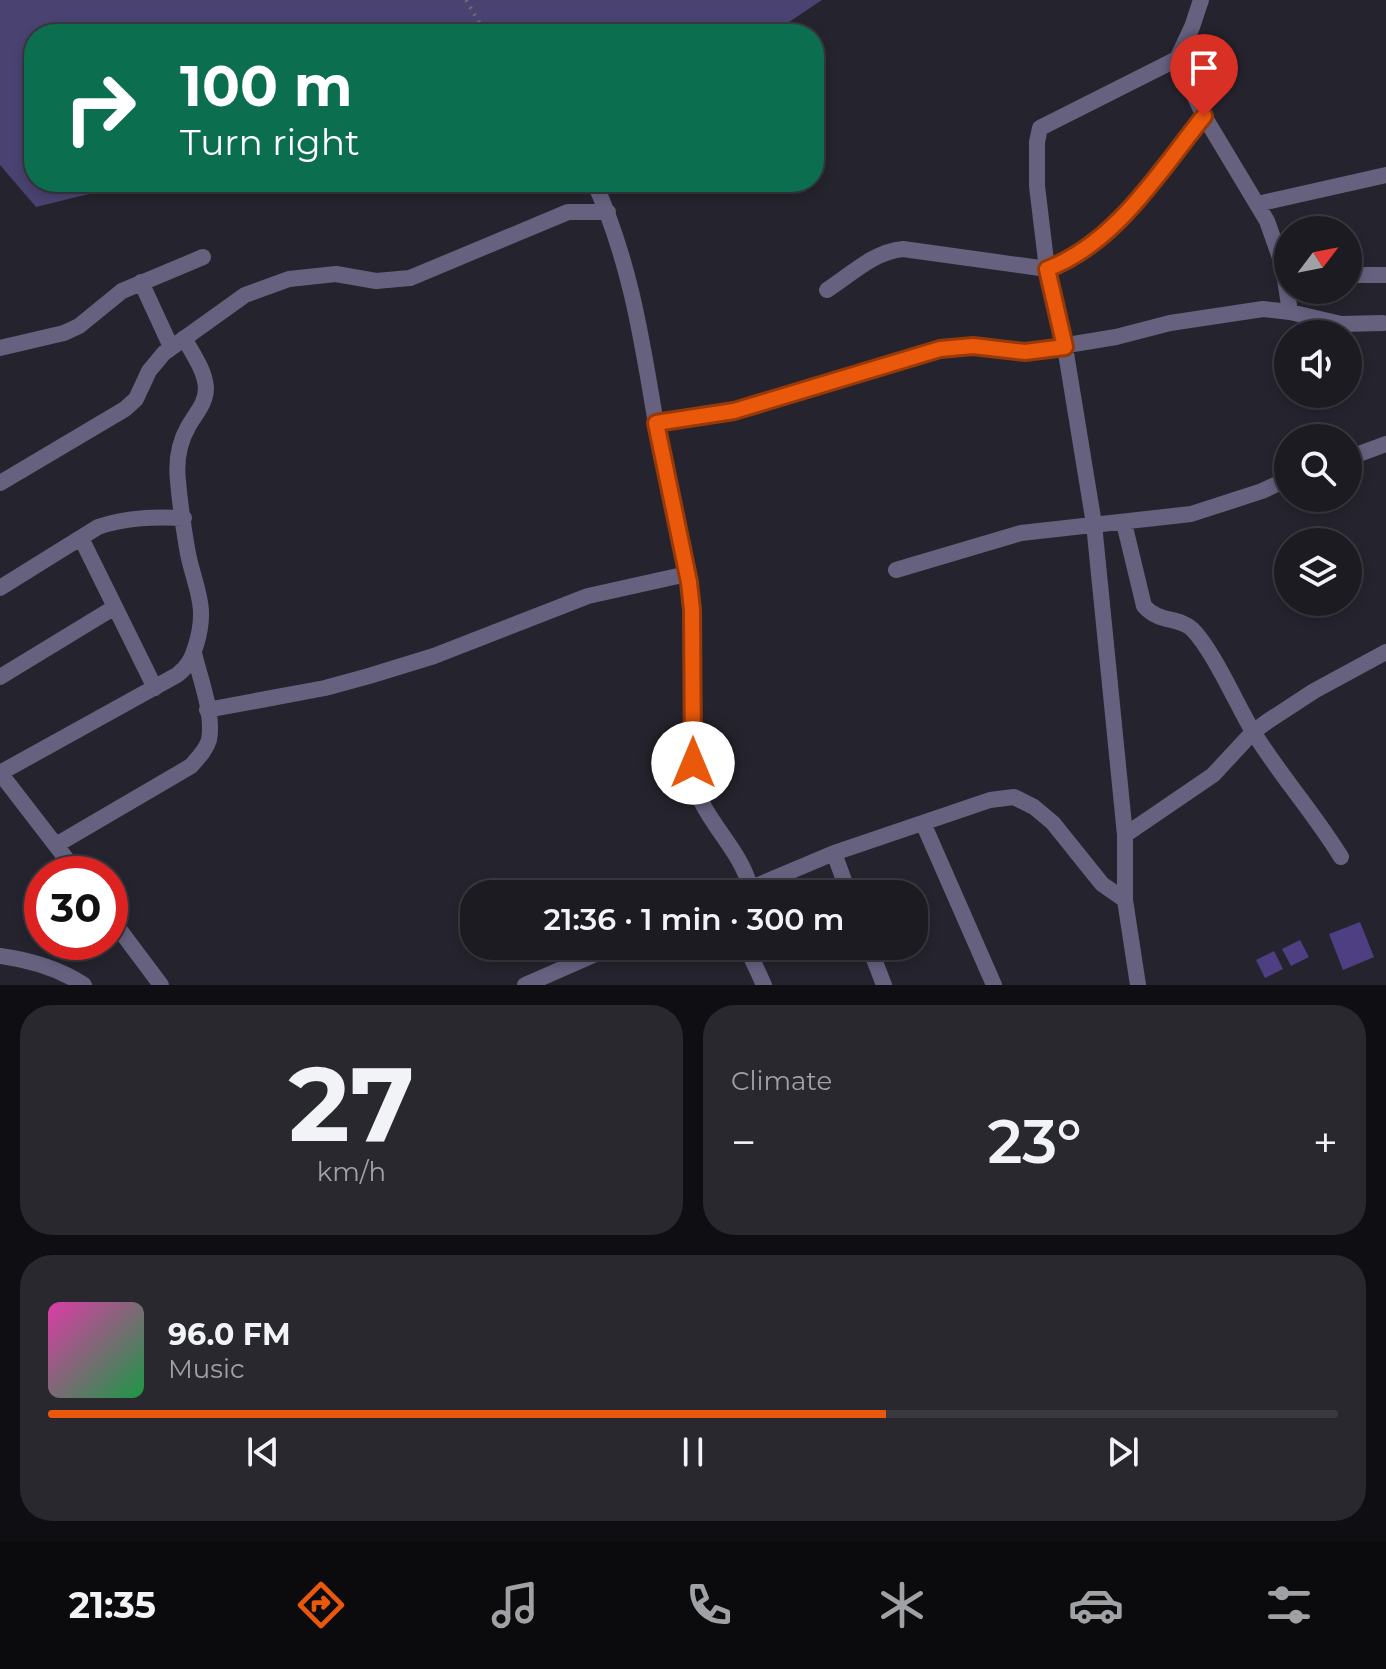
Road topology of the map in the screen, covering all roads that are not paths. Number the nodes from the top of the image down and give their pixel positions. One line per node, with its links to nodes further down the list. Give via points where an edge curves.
1 (1201, 0): 2 (street)
2 (1177, 59): 3 (street); 10 (street, via 1040,128 1037,186)
3 (1204, 116): 6 (street); 10 (street, via 1111,231 1079,255)
4 (1386, 175): 6 (street)
5 (599, 192): 7 (street)
6 (1257, 204): 8 (street)
7 (608, 212): 18 (street, via 568,212 410,278 376,281 336,274 289,279 245,295); 21 (street, via 626,267)
8 (1274, 241)
9 (203, 257): 13 (street)
10 (1047, 269): 14 (street, via 890,250); 19 (street)
11 (1362, 275): 12 (street)
12 (1386, 275)
13 (141, 282): 18 (street); 20 (street, via 79,326)
14 (827, 290)
15 (1289, 304): 16 (street)
16 (1290, 312): 17 (street, via 1341,324); 19 (street, via 1224,314)
17 (1383, 323)
18 (178, 342): 24 (street, via 156,360 125,409); 26 (street, via 201,370 206,386 205,400 179,448)
19 (1065, 347): 21 (street, via 1025,352 973,346 940,349 734,411); 28 (street)
20 (0, 348)
21 (656, 423): 31 (street)
22 (1386, 444): 23 (street)
23 (1362, 453)
24 (0, 483)
25 (1274, 485): 27 (street, via 1191,514)
26 (184, 518): 29 (street, via 116,520); 35 (street, via 203,620)
27 (1124, 523): 28 (street); 39 (street, via 1144,606 1152,615 1191,628)
28 (1094, 524): 30 (street, via 1002,537); 42 (street)
29 (81, 538): 32 (street); 33 (street)
30 (896, 570)
31 (687, 574): 38 (street, via 588,596 369,676); 47 (street, via 693,781 721,836 745,867)
32 (0, 588)
33 (115, 607): 36 (street); 37 (street)
34 (1386, 652): 39 (street)
35 (194, 653): 37 (street, via 186,668); 38 (street)
36 (0, 677)
37 (155, 688): 40 (street)
38 (207, 710): 43 (street, via 209,742 191,766)
39 (1253, 732): 42 (street, via 1213,775); 46 (street)
40 (0, 773): 43 (street)
41 (923, 823): 44 (street); 50 (street, via 1014,797 1053,823 1102,884); 61 (street)
42 (1125, 835): 50 (street)
43 (56, 845): 45 (street)
44 (834, 853): 48 (street); 49 (street)
45 (64, 856)
46 (1341, 857)
47 (744, 880)
48 (768, 880)
49 (844, 880)
50 (1125, 900): 62 (street)
51 (128, 941): 57 (street)
52 (0, 956): 56 (street, via 66,973)
53 (582, 960): 58 (street)
54 (752, 960): 59 (street)
55 (874, 960): 60 (street)
56 (84, 985)
57 (161, 985)
58 (525, 985)
59 (764, 985)
60 (884, 985)
61 (994, 985)
62 (1138, 985)

